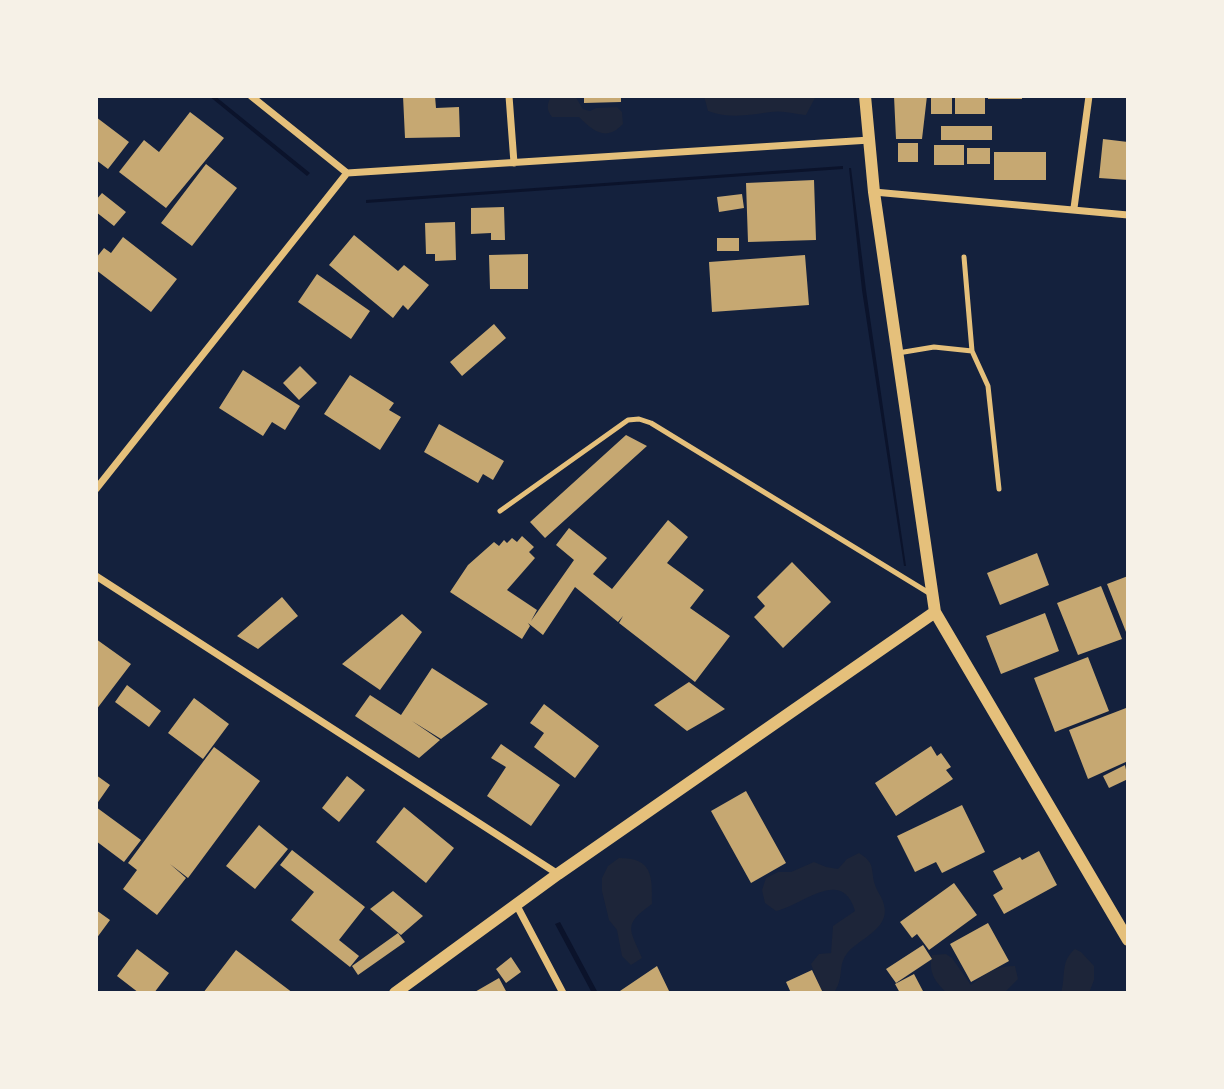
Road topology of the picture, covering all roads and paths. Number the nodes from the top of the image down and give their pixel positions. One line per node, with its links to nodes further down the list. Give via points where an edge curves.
1 (251, 96): 7 (street)
2 (509, 96): 6 (street)
3 (865, 96): 5 (street)
4 (1088, 96): 9 (street)
5 (870, 141): 6 (street); 8 (street)
6 (514, 163): 7 (street)
7 (347, 173): 14 (street)
8 (874, 192): 9 (street); 13 (street)
9 (1074, 208): 10 (street)
10 (1128, 215)
11 (964, 257): 12 (lane)
12 (972, 351): 13 (lane, via 934,347); 15 (lane, via 988,386)
13 (898, 354): 18 (street)
14 (96, 489)
15 (999, 489)
16 (500, 511): 18 (lane, via 628,420 639,419)
17 (96, 576): 20 (street)
18 (932, 595): 19 (street)
19 (935, 612): 20 (street); 22 (street)
20 (558, 874): 21 (street)
21 (516, 904): 23 (street); 24 (street)
22 (1128, 940)
23 (395, 993)
24 (563, 993)

